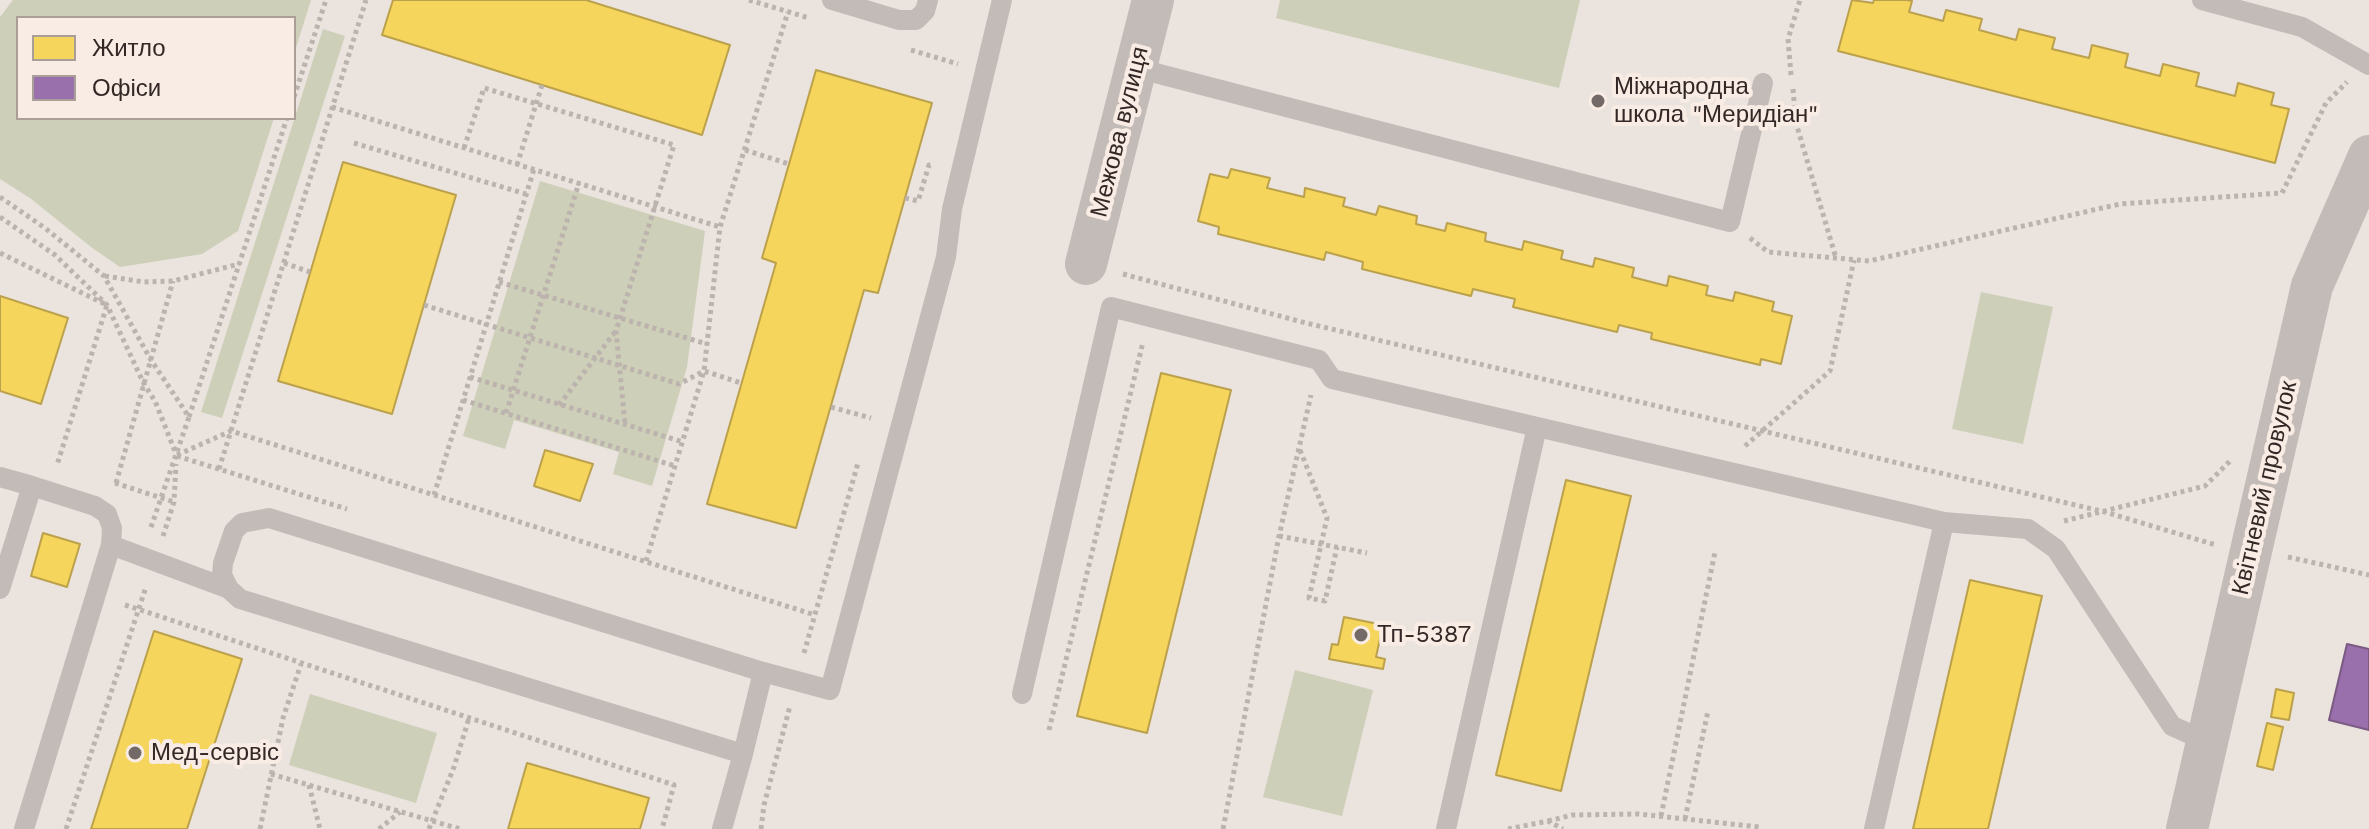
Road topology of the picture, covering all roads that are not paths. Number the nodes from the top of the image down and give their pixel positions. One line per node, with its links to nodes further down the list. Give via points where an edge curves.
1 (832, 0): 2 (lane, via 899,20 916,20)
2 (928, 0)
3 (1002, 0): 18 (lane, via 952,209 946,257 830,690)
4 (1153, 0): 7 (street, Межова вулиця)
5 (2202, 0): 6 (lane, via 2302,27)
6 (2367, 64)
7 (1136, 68): 8 (lane, via 1730,222); 10 (street, Межова вулиця)
8 (1763, 83)
9 (2369, 156): 20 (street, Квітневий провулок, via 2312,286)
10 (1086, 264)
11 (1537, 427): 14 (lane); 19 (lane, via 1332,379 1319,360 1111,307); 24 (lane)
12 (0, 477): 13 (lane)
13 (32, 486): 15 (lane, via 107,514); 16 (lane)
14 (1944, 522): 20 (lane, via 2028,529 2056,549 2172,726); 25 (lane)
15 (111, 545): 17 (lane); 22 (lane)
16 (0, 589)
17 (229, 589): 18 (lane, via 223,563 234,531 242,523 269,518); 21 (lane, via 240,599)
18 (763, 672): 21 (lane)
19 (1022, 694)
20 (2206, 741): 26 (street, Квітневий провулок)
21 (743, 754): 23 (lane)
22 (24, 829)
23 (722, 829)
24 (1446, 829)
25 (1874, 829)
26 (2187, 829)

